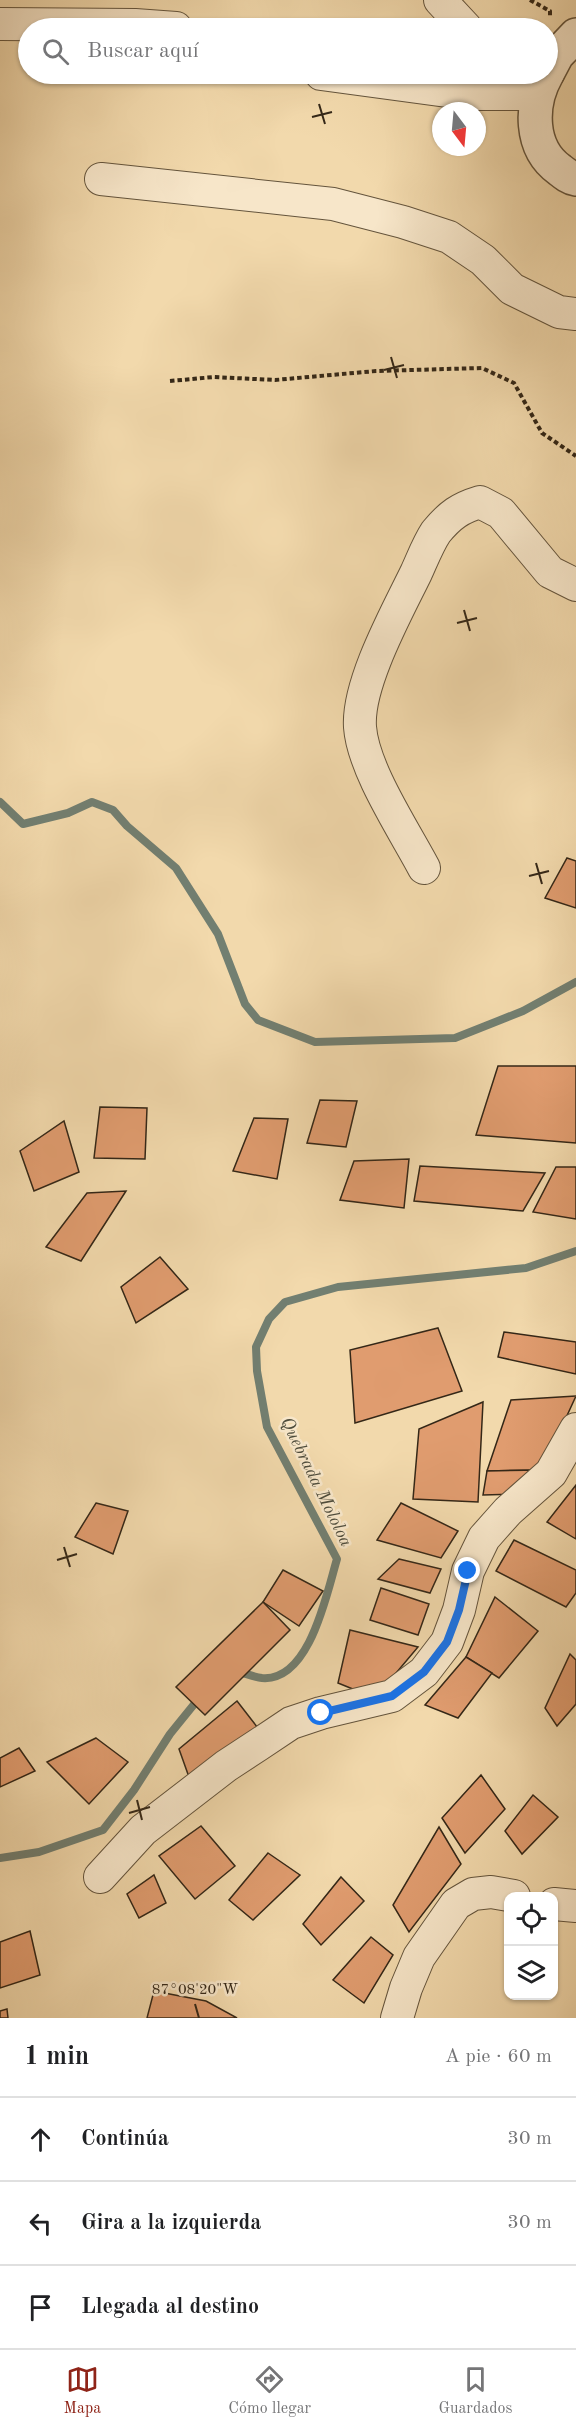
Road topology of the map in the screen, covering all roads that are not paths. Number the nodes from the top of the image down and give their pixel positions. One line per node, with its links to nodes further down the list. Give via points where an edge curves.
1 (440, 0): 2 (street)
2 (457, 18)
3 (0, 24): 4 (street)
4 (18, 24)
5 (576, 35): 6 (street)
6 (558, 54)
7 (395, 84): 8 (street, via 469,94)
8 (514, 84)
9 (532, 84): 11 (street, via 538,141 552,164)
10 (101, 179): 12 (street, via 333,204 403,222 449,237 483,260 512,289 559,312)
11 (576, 179)
12 (576, 314)
13 (576, 585): 14 (street, via 550,572 501,513 480,502 460,508 435,534 380,650 362,699 360,727 379,783)
14 (424, 868)
15 (576, 1429): 16 (street, via 551,1473 484,1538 468,1571 447,1642 424,1672 392,1696 321,1713 291,1724 258,1744 143,1830)
16 (100, 1877)
17 (504, 1894): 20 (street, via 473,1894 456,1904 419,1958)
18 (558, 1904): 19 (street)
19 (576, 1906)
20 (397, 2018)

